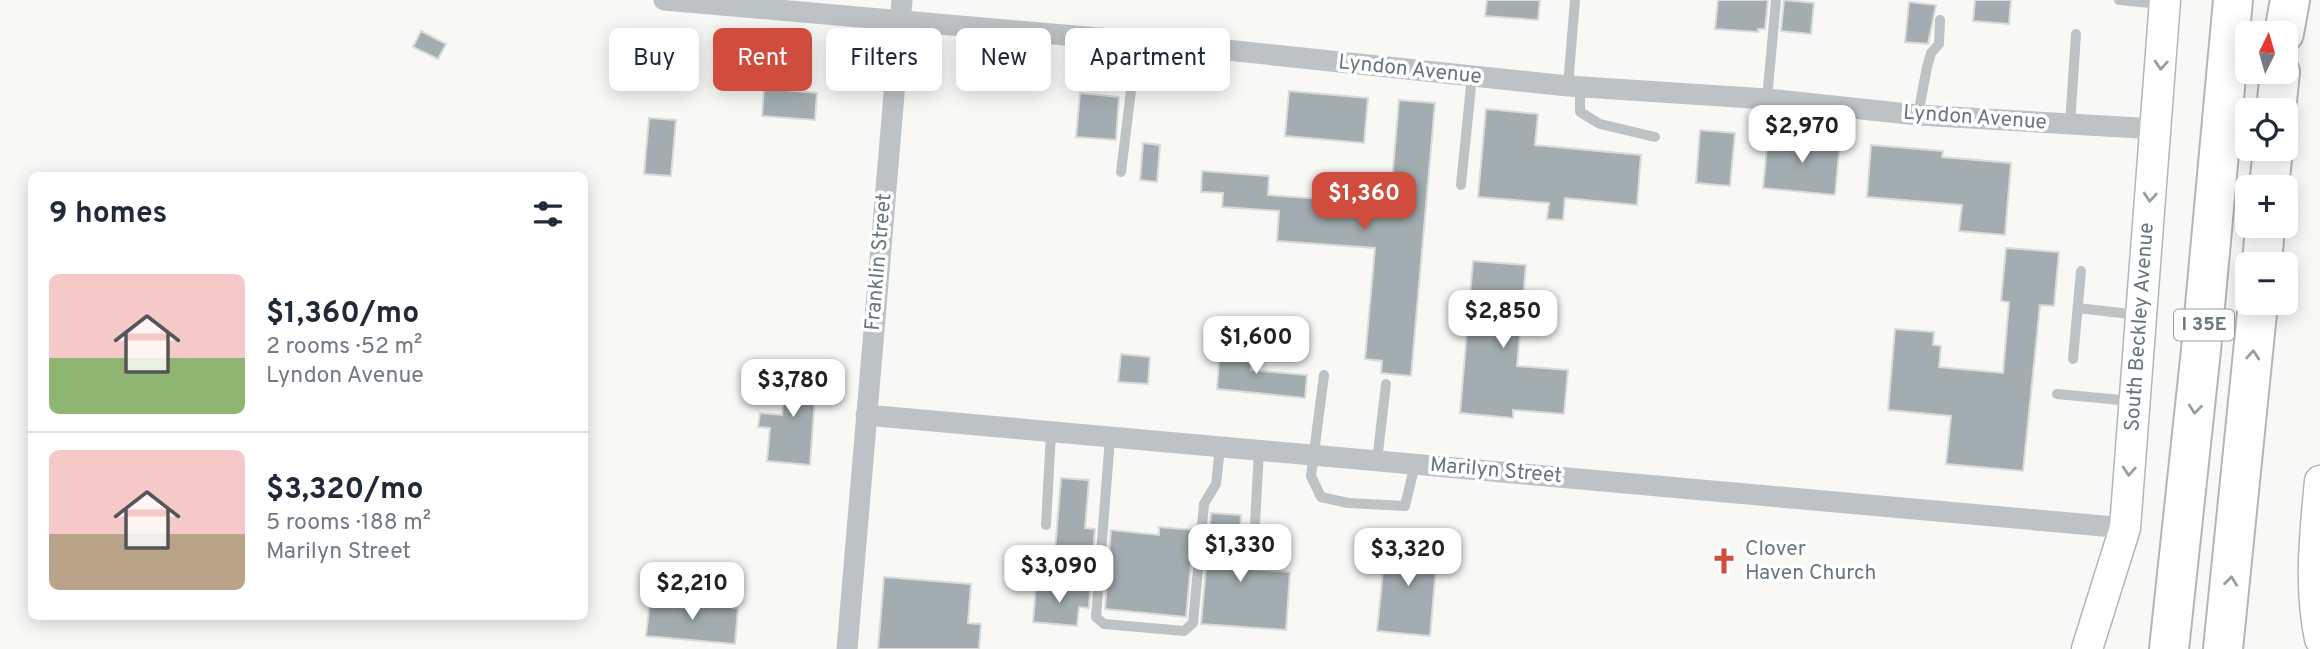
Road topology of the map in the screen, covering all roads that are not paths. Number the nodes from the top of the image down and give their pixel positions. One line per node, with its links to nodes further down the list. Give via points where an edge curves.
1 (664, 0): 12 (street, Lyndon Avenue)
2 (902, 0): 12 (street, Franklin Street)
3 (1575, 0): 17 (lane)
4 (1776, 0): 19 (lane)
5 (2119, 0): 9 (lane)
6 (2207, 0): 30 (highway, via 2195,183)
7 (2233, 0): 30 (highway, I 35E)
8 (2288, 0): 11 (highway)
9 (2165, 2): 22 (main road, South Beckley Avenue, one-way to 22)
10 (1940, 20): 20 (lane, via 1939,44 1927,67)
11 (2285, 21)
12 (900, 23): 14 (street, Lyndon Avenue); 36 (street, Franklin Street)
13 (2076, 34): 21 (lane)
14 (1065, 36)
15 (1230, 51): 16 (street, Lyndon Avenue)
16 (1472, 76): 17 (street, Lyndon Avenue); 25 (lane)
17 (1574, 87): 19 (street, Lyndon Avenue); 23 (lane, via 1580,113 1600,124)
18 (1131, 91): 24 (lane)
19 (1767, 99): 20 (street, Lyndon Avenue)
20 (1919, 115): 21 (street, Lyndon Avenue)
21 (2070, 124): 22 (street, Lyndon Avenue)
22 (2156, 129): 29 (main road, South Beckley Avenue, one-way to 29)
23 (1655, 137)
24 (1121, 172)
25 (1461, 185)
26 (2081, 271): 27 (lane)
27 (2078, 308): 29 (lane); 31 (lane)
28 (2257, 315): 52 (highway, I 35E, one-way to 28)
29 (2140, 316): 35 (main road, South Beckley Avenue)
30 (2201, 350): 51 (highway, I 35E, one-way to 51)
31 (2073, 359)
32 (1324, 375): 41 (lane)
33 (1386, 384): 42 (lane)
34 (2057, 394): 35 (lane)
35 (2134, 401): 46 (main road, South Beckley Avenue, one-way to 46)
36 (866, 415): 37 (street, Marilyn Street); 49 (street, Franklin Street)
37 (1051, 433): 38 (street, Marilyn Street); 45 (lane)
38 (1110, 439): 39 (street, Marilyn Street); 39 (lane, via 1095,610 1099,622 1184,631 1193,623 1204,504 1216,484)
39 (1220, 448): 40 (street, Marilyn Street)
40 (1259, 451): 41 (street, Marilyn Street); 47 (lane)
41 (1313, 456): 42 (street, Marilyn Street); 43 (lane, via 1311,476 1321,497 1348,503 1405,506)
42 (1377, 461): 43 (street, Marilyn Street)
43 (1415, 464): 46 (street, Marilyn Street)
44 (2320, 481): 48 (main road, via 2313,548 2314,608)
45 (1046, 525)
46 (2125, 528): 50 (main road, South Beckley Avenue)
47 (1254, 542)
48 (2320, 639)
49 (848, 649)
50 (2087, 649)
51 (2169, 649)
52 (2223, 649)

